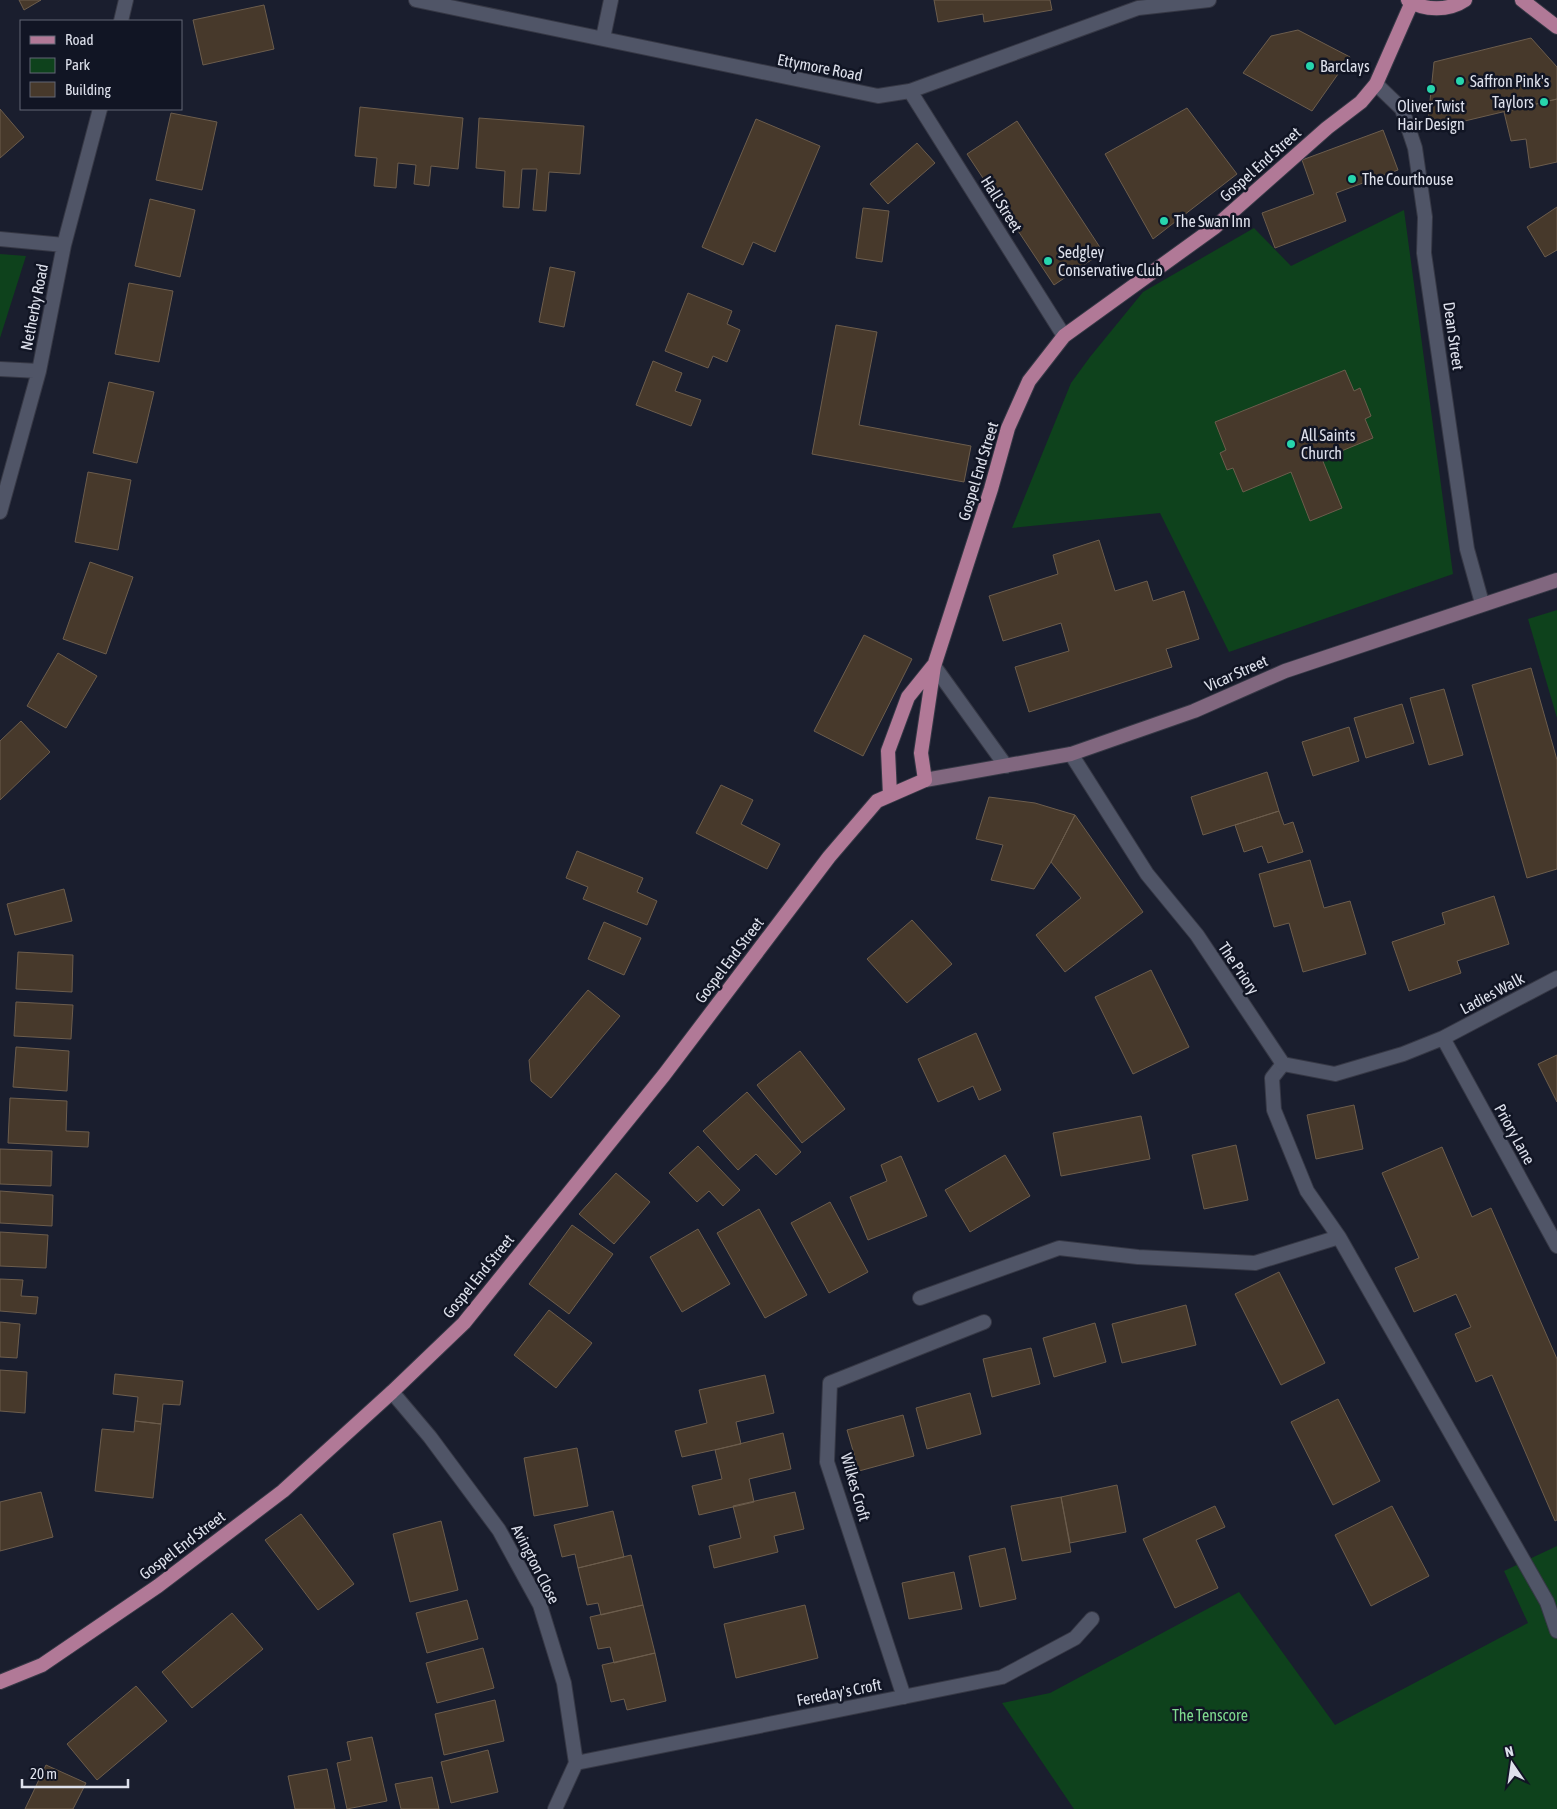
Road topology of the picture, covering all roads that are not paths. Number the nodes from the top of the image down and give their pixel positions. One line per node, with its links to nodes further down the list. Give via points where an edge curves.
1 (126, 0): 9 (street)
2 (416, 0): 11 (street, Ettymore Road)
3 (611, 0): 11 (street)
4 (1208, 0): 8 (street, Ettymore Road)
5 (1465, 0): 7 (main road, via 1440,8 1425,8)
6 (1522, 0): 10 (main road)
7 (1410, 1): 12 (main road, Gospel End Street)
8 (1137, 4): 13 (street, Ettymore Road)
9 (121, 20)
10 (1557, 27)
11 (603, 38): 13 (street, Ettymore Road, via 878,96)
12 (1376, 84): 17 (main road, Gospel End Street, via 1361,102 1215,227); 22 (street, Dean Street, via 1402,109 1415,148 1425,217 1424,253 1467,549)
13 (910, 91): 17 (street, Hall Street)
14 (100, 110): 16 (street, Netherby Road)
15 (0, 239): 16 (street)
16 (64, 245): 19 (street, Netherby Road)
17 (1064, 336): 23 (main road, Gospel End Street, via 1029,381 1008,428)
18 (0, 369): 19 (street)
19 (39, 371): 20 (street, Netherby Road)
20 (0, 512)
21 (1557, 580): 22 (main road, Vicar Street)
22 (1482, 603): 24 (main road, Vicar Street, via 1285,671 1194,711)
23 (934, 666): 25 (street); 26 (main road, Gospel End Street, via 921,753); 27 (main road, Gospel End Street, via 908,698 888,751)
24 (1070, 754): 25 (main road, Vicar Street); 30 (street, The Priory, via 1147,874 1196,935)
25 (1006, 766): 26 (main road, Vicar Street)
26 (925, 780): 27 (main road, Gospel End Street)
27 (890, 796): 35 (main road, Gospel End Street, via 877,801 829,857 664,1075 464,1323)
28 (1557, 978): 29 (street, Ladies Walk)
29 (1443, 1038): 30 (street, via 1403,1054 1335,1074); 32 (street, Priory Lane)
30 (1283, 1064): 31 (street, via 1272,1078 1274,1110 1307,1191)
31 (1339, 1237): 33 (street, via 1255,1263 1138,1257 1058,1248); 36 (street)
32 (1557, 1246)
33 (920, 1298)
34 (984, 1322): 40 (street, Wilkes Croft, via 830,1383 827,1462)
35 (392, 1392): 39 (main road, Gospel End Street, via 283,1491 158,1586 42,1665); 41 (street, Avington Close, via 500,1530 540,1605 564,1683)
36 (1552, 1601): 38 (street)
37 (1092, 1619): 40 (street, Fereday's Croft, via 1075,1638 1002,1677)
38 (1557, 1631)
39 (0, 1682)
40 (904, 1697): 41 (street, Fereday's Croft)
41 (576, 1763): 42 (street)
42 (555, 1809)

